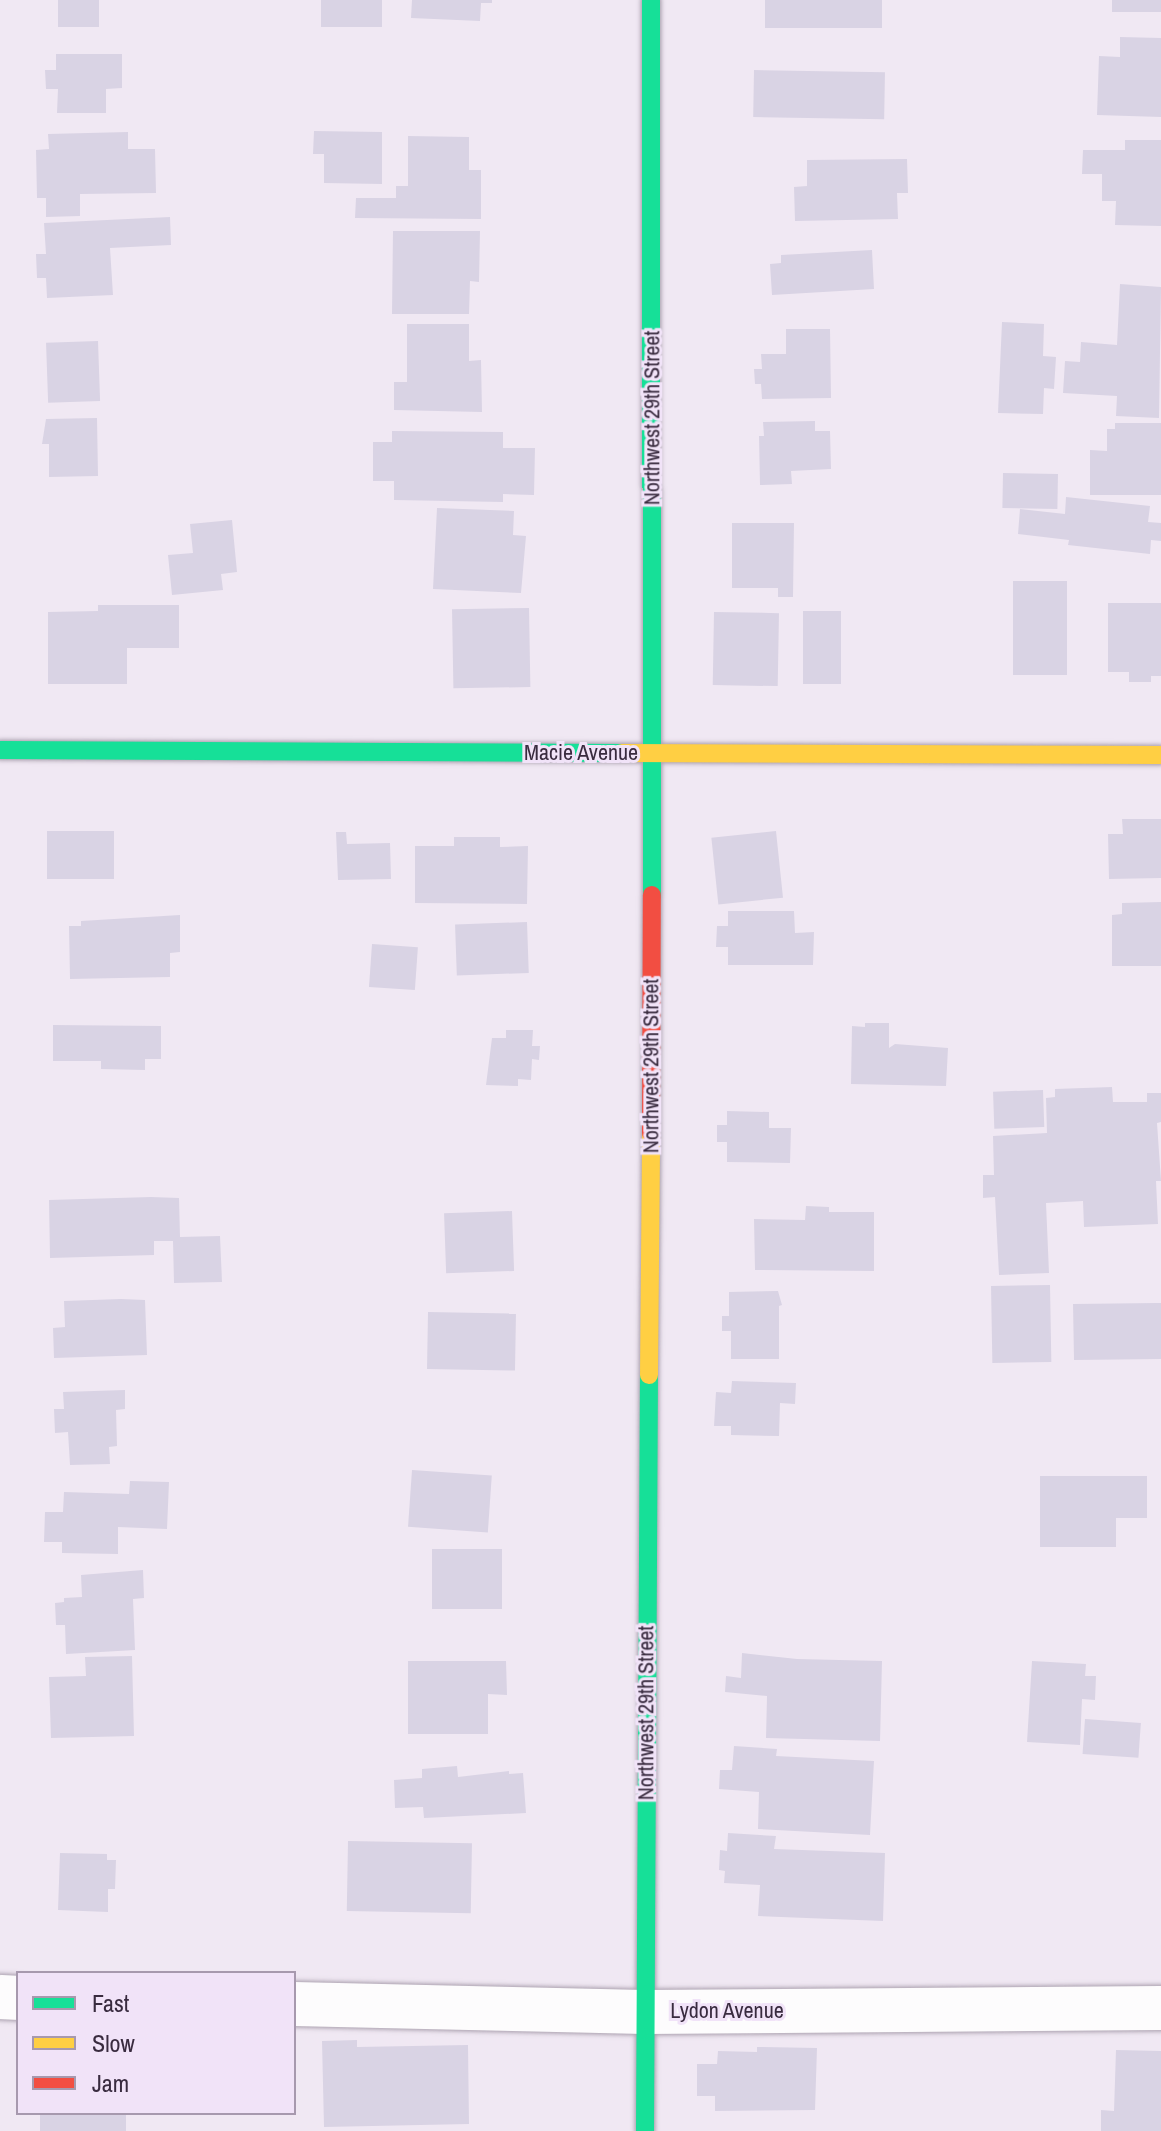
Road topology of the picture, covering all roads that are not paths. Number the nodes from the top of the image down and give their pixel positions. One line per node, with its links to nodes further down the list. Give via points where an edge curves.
1 (651, 0): 3 (street, Northwest 29th Street)
2 (0, 750): 3 (street, Macie Avenue)
3 (653, 753): 4 (street, Macie Avenue); 7 (street, Northwest 29th Street)
4 (1161, 755)
5 (296, 2004): 7 (street, Lydon Avenue)
6 (1161, 2008): 7 (street, Lydon Avenue)
7 (644, 2012): 8 (street, Northwest 29th Street)
8 (645, 2131)

